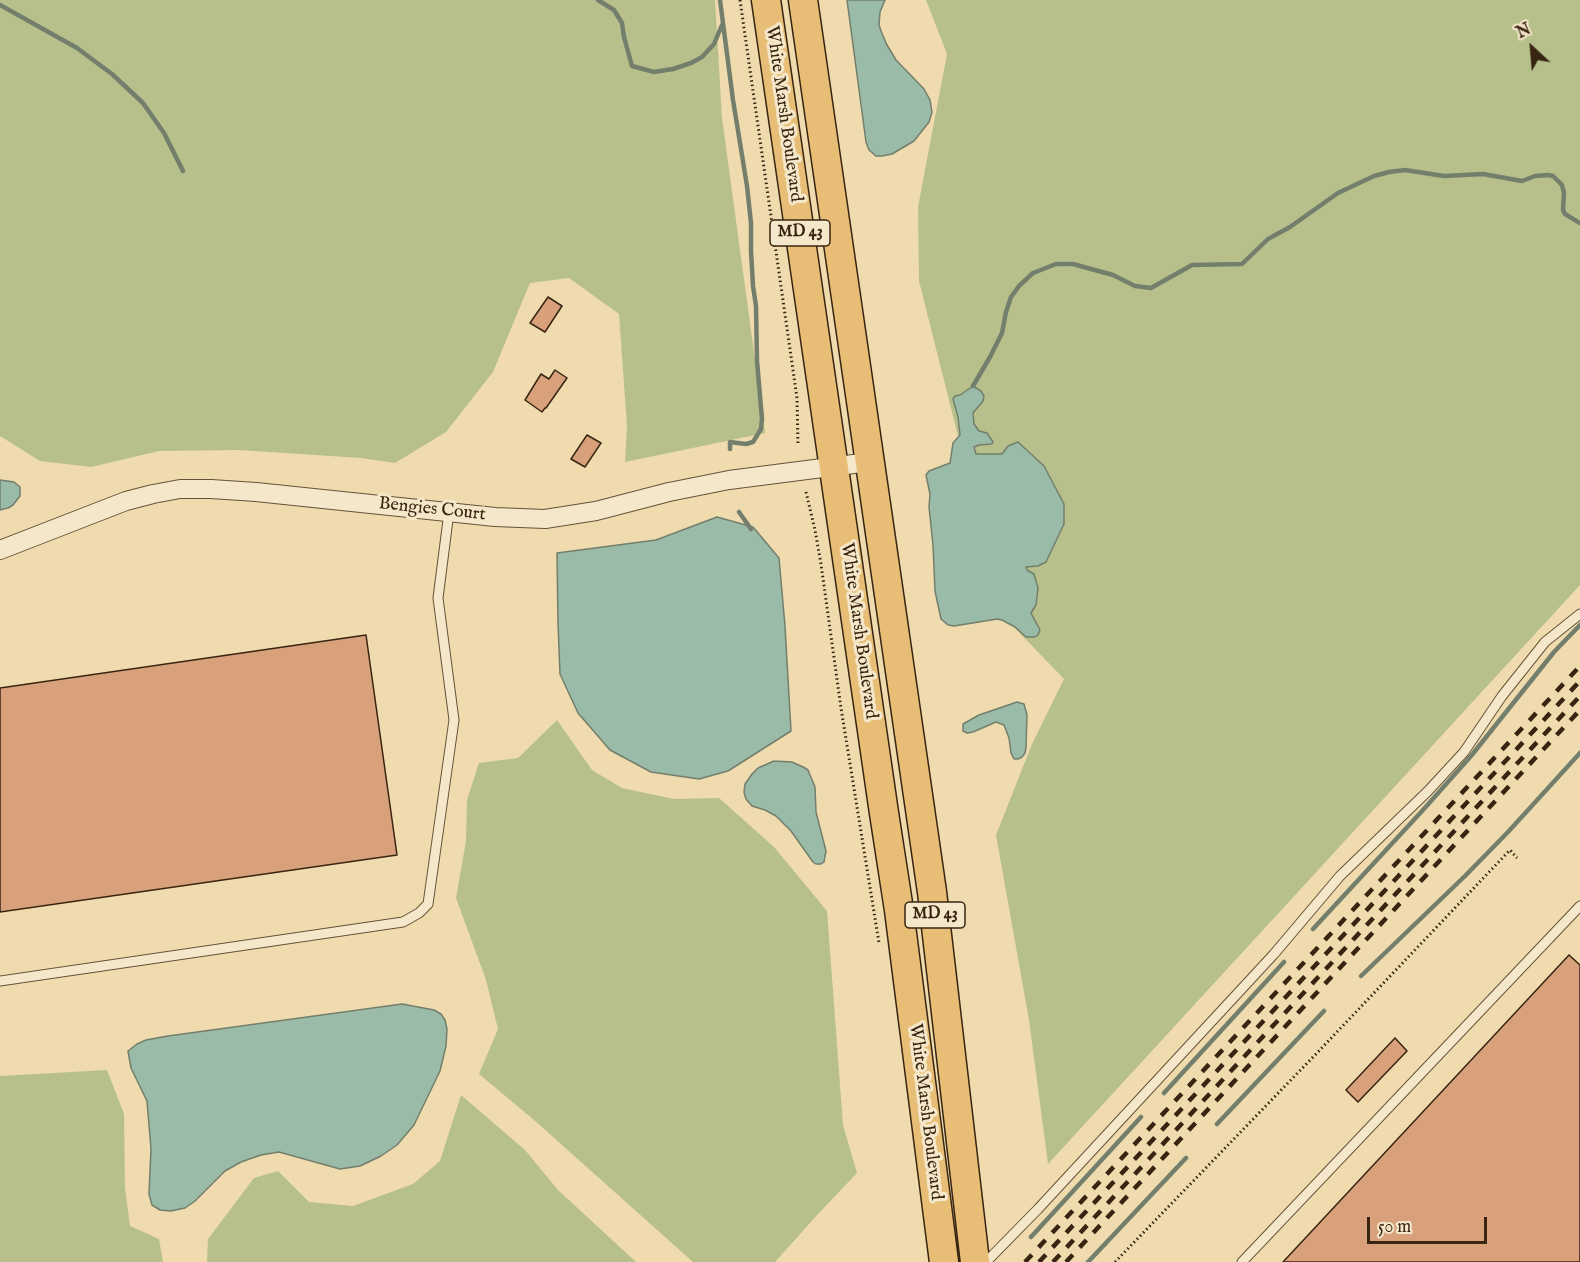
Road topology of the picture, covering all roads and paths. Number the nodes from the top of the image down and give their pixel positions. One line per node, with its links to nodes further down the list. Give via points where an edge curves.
1 (740, 0): 4 (path, via 797,398)
2 (766, 0): 6 (main road, White Marsh Boulevard / MD 43)
3 (803, 0): 5 (main road, White Marsh Boulevard / MD 43)
4 (798, 445)
5 (869, 462): 6 (street, Bengies Court); 16 (main road, White Marsh Boulevard / MD 43, via 932,892)
6 (834, 466): 8 (street, Bengies Court, via 729,480 545,519); 15 (main road, White Marsh Boulevard / MD 43, via 899,910)
7 (806, 492): 13 (path, via 821,564)
8 (449, 512): 9 (street, Bengies Court, via 256,492 180,489 126,501); 14 (lane, via 438,598 454,720 428,904 419,914 403,922)
9 (0, 550)
10 (1580, 614): 17 (lane, via 1545,642 1464,752 1340,876 1274,954)
11 (1517, 858): 18 (path, via 1510,850)
12 (1580, 906): 19 (lane)
13 (881, 952)
14 (0, 981)
15 (943, 1254)
16 (975, 1262)
17 (986, 1262)
18 (1115, 1262)
19 (1242, 1262)

